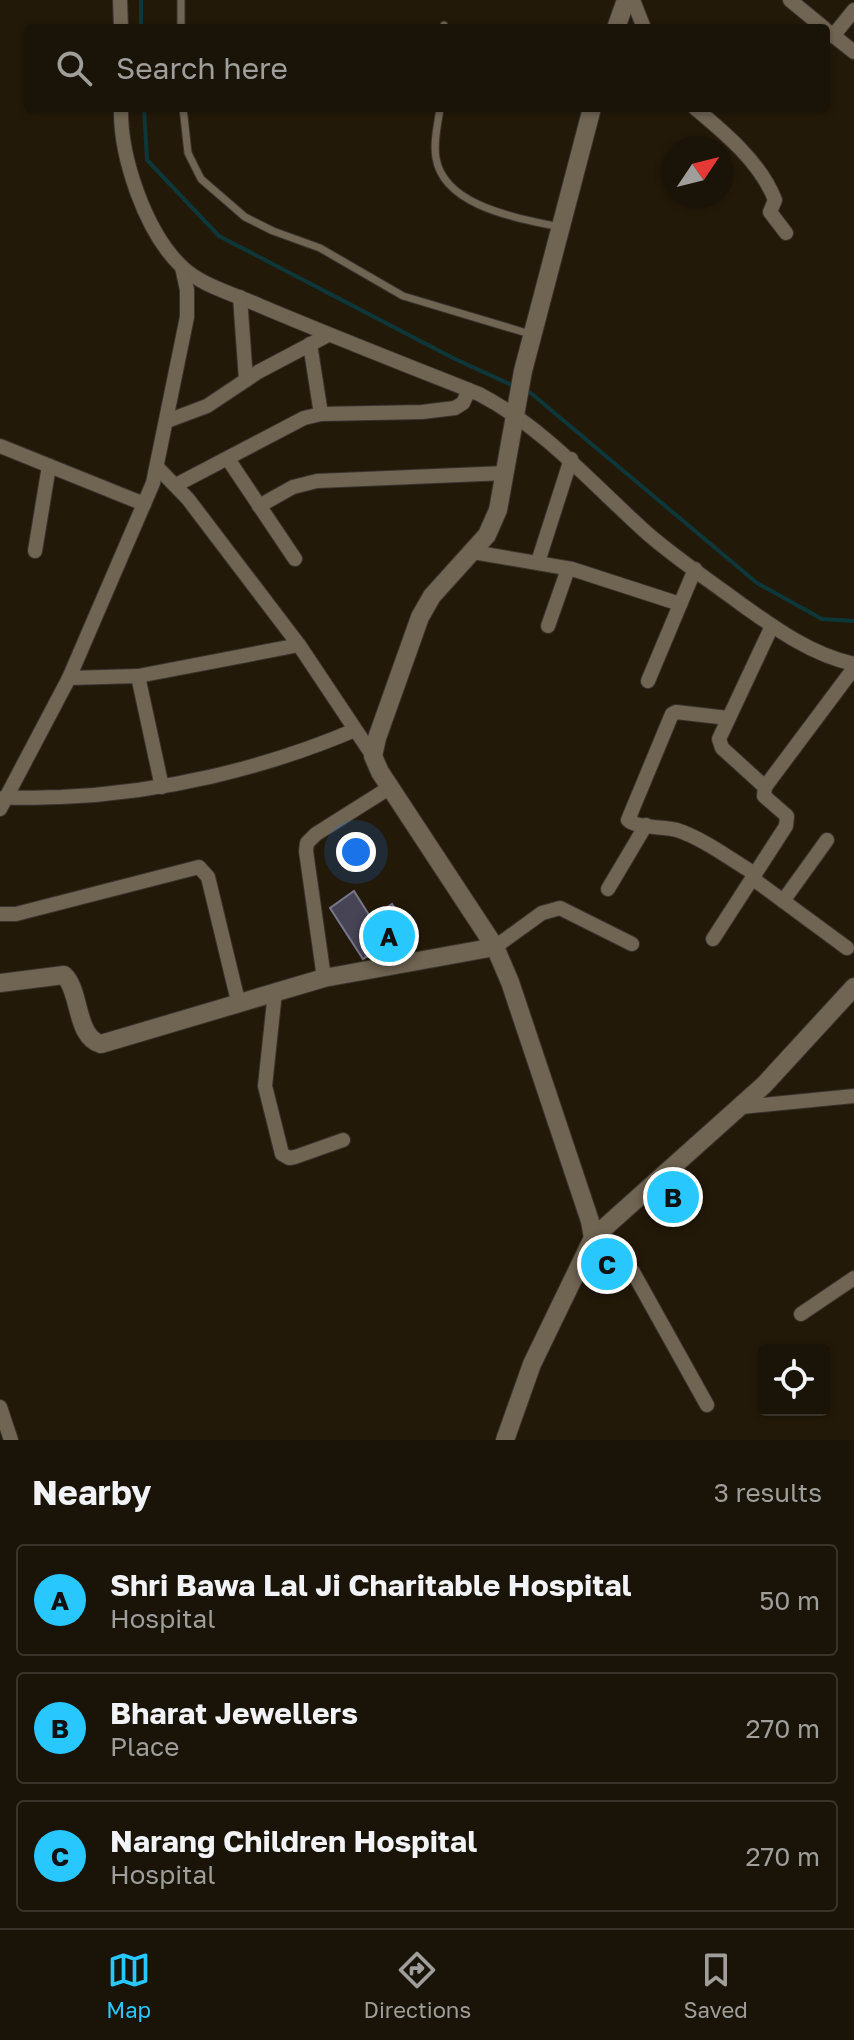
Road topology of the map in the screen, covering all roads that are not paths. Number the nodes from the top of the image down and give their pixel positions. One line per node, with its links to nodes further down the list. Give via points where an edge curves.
1 (120, 0): 7 (street)
2 (181, 0): 8 (lane)
3 (626, 0): 9 (street)
4 (633, 0): 10 (street)
5 (790, 0): 11 (street)
6 (854, 10): 12 (street)
7 (121, 24)
8 (181, 24)
9 (617, 24)
10 (642, 24)
11 (819, 24)
12 (830, 29)
13 (830, 33): 14 (street)
14 (854, 52)
15 (121, 112): 22 (street, via 134,182 157,233)
16 (183, 112): 25 (lane, via 188,153 201,179 245,217 320,248 403,296)
17 (440, 112): 20 (lane, via 436,159 453,189 500,213)
18 (591, 112): 20 (street)
19 (700, 112): 21 (street, via 727,135 768,186 775,200 770,212)
20 (561, 227): 25 (street)
21 (786, 233)
22 (182, 267): 23 (street); 31 (street, via 187,317)
23 (240, 297): 24 (street); 27 (street)
24 (328, 335): 26 (street); 28 (street)
25 (532, 335): 29 (street)
26 (310, 344): 27 (street); 30 (street)
27 (246, 380): 31 (street, via 207,406)
28 (469, 390): 29 (street); 30 (street, via 455,408)
29 (516, 410): 34 (street); 37 (street)
30 (321, 414): 33 (street, via 290,424)
31 (167, 421): 36 (street)
32 (0, 446): 35 (street)
33 (228, 459): 38 (street); 40 (street)
34 (571, 459): 44 (street); 46 (street, via 650,535)
35 (49, 466): 39 (street); 41 (street)
36 (157, 467): 38 (street); 39 (street)
37 (506, 473): 40 (street, via 317,481); 42 (street, via 498,510)
38 (176, 485): 50 (street)
39 (144, 504): 53 (street)
40 (259, 506): 43 (street)
41 (35, 551)
42 (473, 552): 44 (street); 57 (street, via 420,617)
43 (295, 559)
44 (538, 562): 45 (street)
45 (568, 569): 47 (street); 48 (street)
46 (695, 569): 47 (street); 49 (street)
47 (680, 604): 54 (street)
48 (548, 626)
49 (772, 626): 51 (street, via 810,649); 55 (street)
50 (299, 645): 52 (street); 56 (street)
51 (854, 666): 59 (street)
52 (138, 676): 53 (street); 58 (street)
53 (69, 678): 61 (street)
54 (648, 681)
55 (728, 718): 59 (street, via 720,744); 62 (street, via 672,714 629,815 631,823)
56 (355, 730): 57 (street); 58 (street, via 302,751)
57 (373, 756): 60 (street)
58 (162, 787): 61 (street)
59 (765, 787): 64 (street, via 764,796 788,820)
60 (389, 788): 70 (street); 72 (street, via 307,843)
61 (3, 803)
62 (646, 825): 64 (street, via 683,832); 65 (street)
63 (827, 840): 66 (street)
64 (754, 876): 66 (street); 68 (street)
65 (608, 889)
66 (783, 901): 71 (street)
67 (0, 914): 76 (street, via 199,867 208,877)
68 (713, 939)
69 (632, 944): 70 (street, via 560,908 542,913)
70 (495, 947): 72 (street); 80 (street)
71 (847, 948)
72 (324, 978): 75 (street)
73 (0, 983): 76 (street, via 64,975 88,1034 101,1044)
74 (854, 987): 78 (street)
75 (275, 992): 76 (street); 79 (street, via 265,1086 282,1154 295,1157)
76 (238, 1001)
77 (854, 1096): 78 (street)
78 (741, 1107): 80 (street)
79 (343, 1140)
80 (593, 1238): 83 (street, via 633,1272); 86 (street, via 532,1364)
81 (854, 1278): 82 (street)
82 (801, 1314)
83 (707, 1405)
84 (0, 1407): 85 (street)
85 (11, 1440)
86 (505, 1440)

